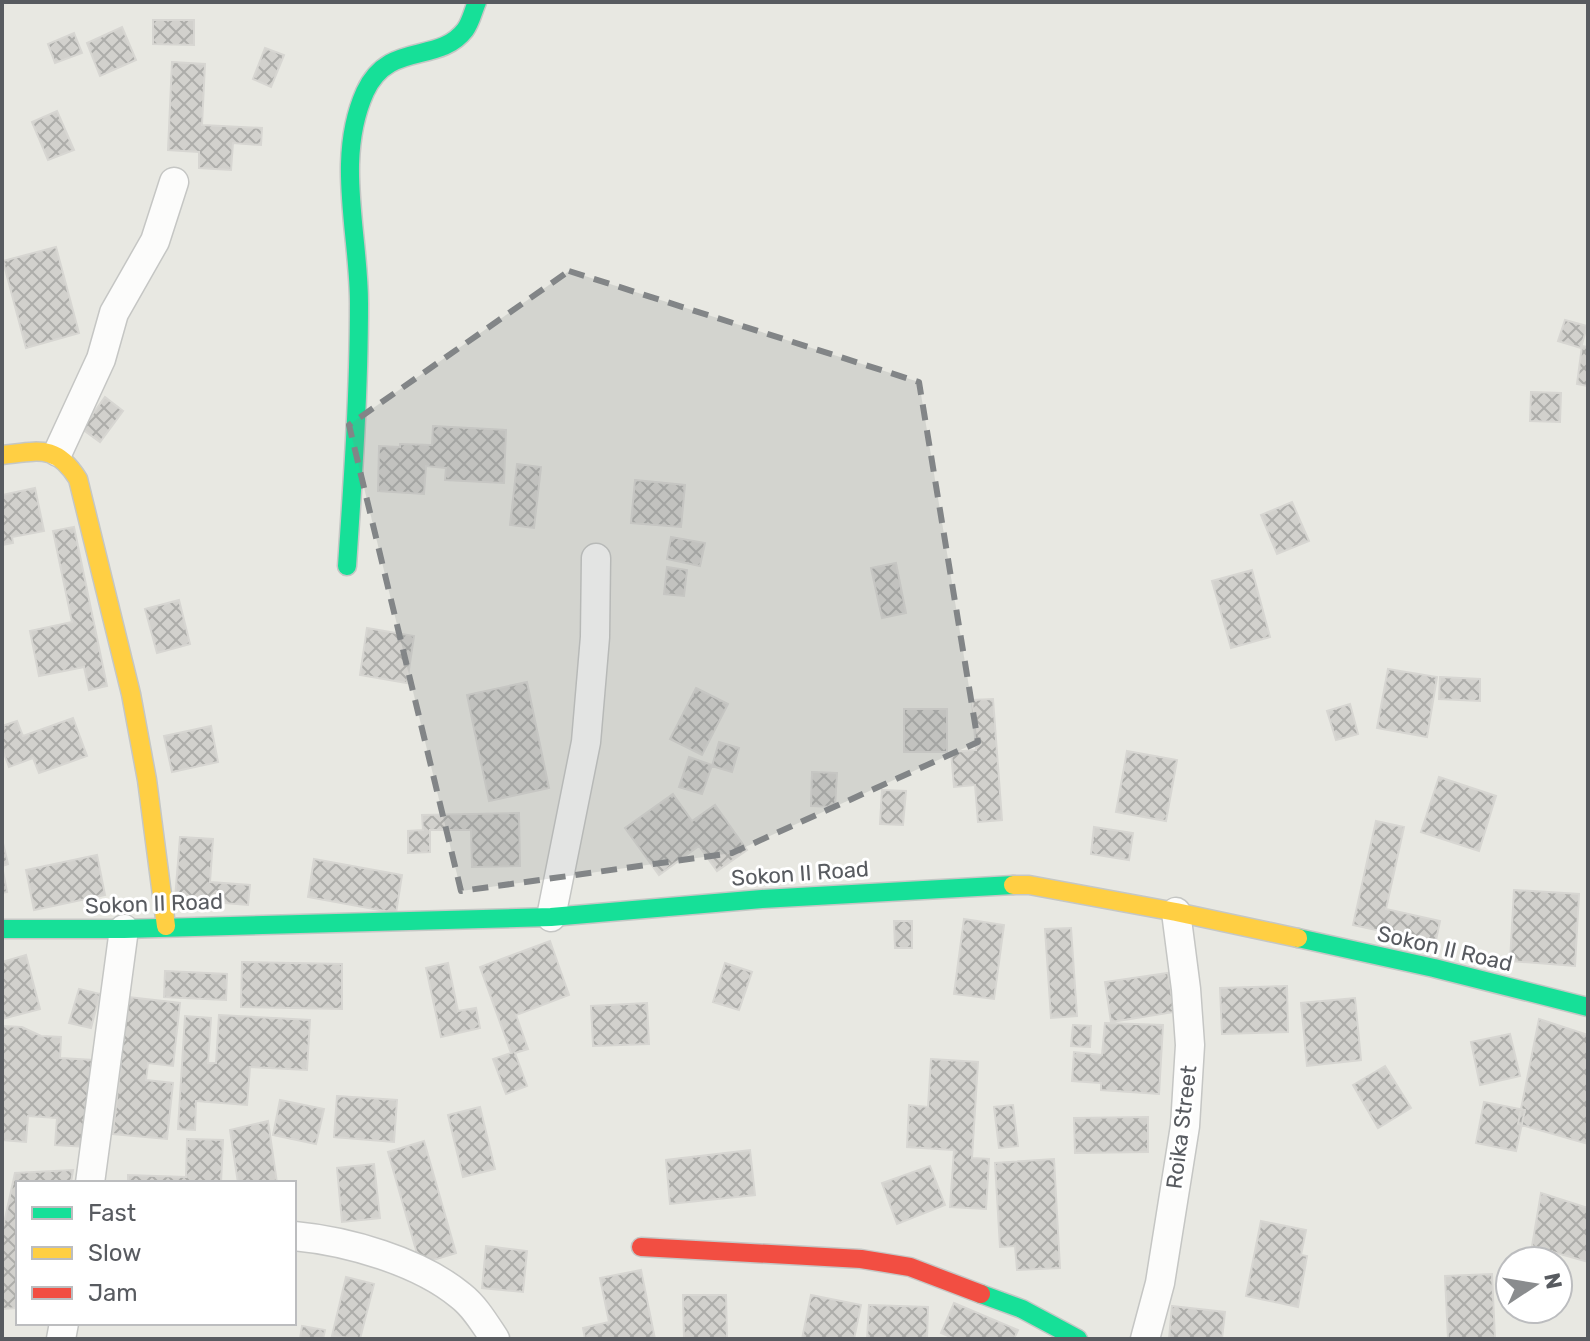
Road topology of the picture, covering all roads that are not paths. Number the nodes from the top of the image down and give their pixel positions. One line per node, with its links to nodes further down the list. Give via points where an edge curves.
1 (477, 2): 6 (street, via 464,31 439,49 390,59 368,86 353,119 349,162 359,295 358,381)
2 (174, 182): 3 (street, via 155,241 114,313 101,359)
3 (58, 452): 4 (street); 9 (street, via 78,479 131,694)
4 (2, 455)
5 (596, 558): 8 (street, via 586,742)
6 (347, 566)
7 (1176, 912): 8 (street, Sokon II Road, via 1029,885); 12 (street, Sokon II Road); 18 (street, Roika Street, via 1190,1045 1185,1126 1160,1283)
8 (551, 917): 9 (street, Sokon II Road)
9 (166, 926): 11 (street, Sokon II Road)
10 (2, 929): 11 (street, Sokon II Road)
11 (124, 929): 13 (street)
12 (1588, 1007)
13 (90, 1181)
14 (296, 1236): 16 (street, via 378,1253 419,1270 460,1295)
15 (641, 1247): 17 (street, via 861,1259 910,1267 1022,1309)
16 (495, 1339)
17 (1078, 1339)
18 (1145, 1339)

